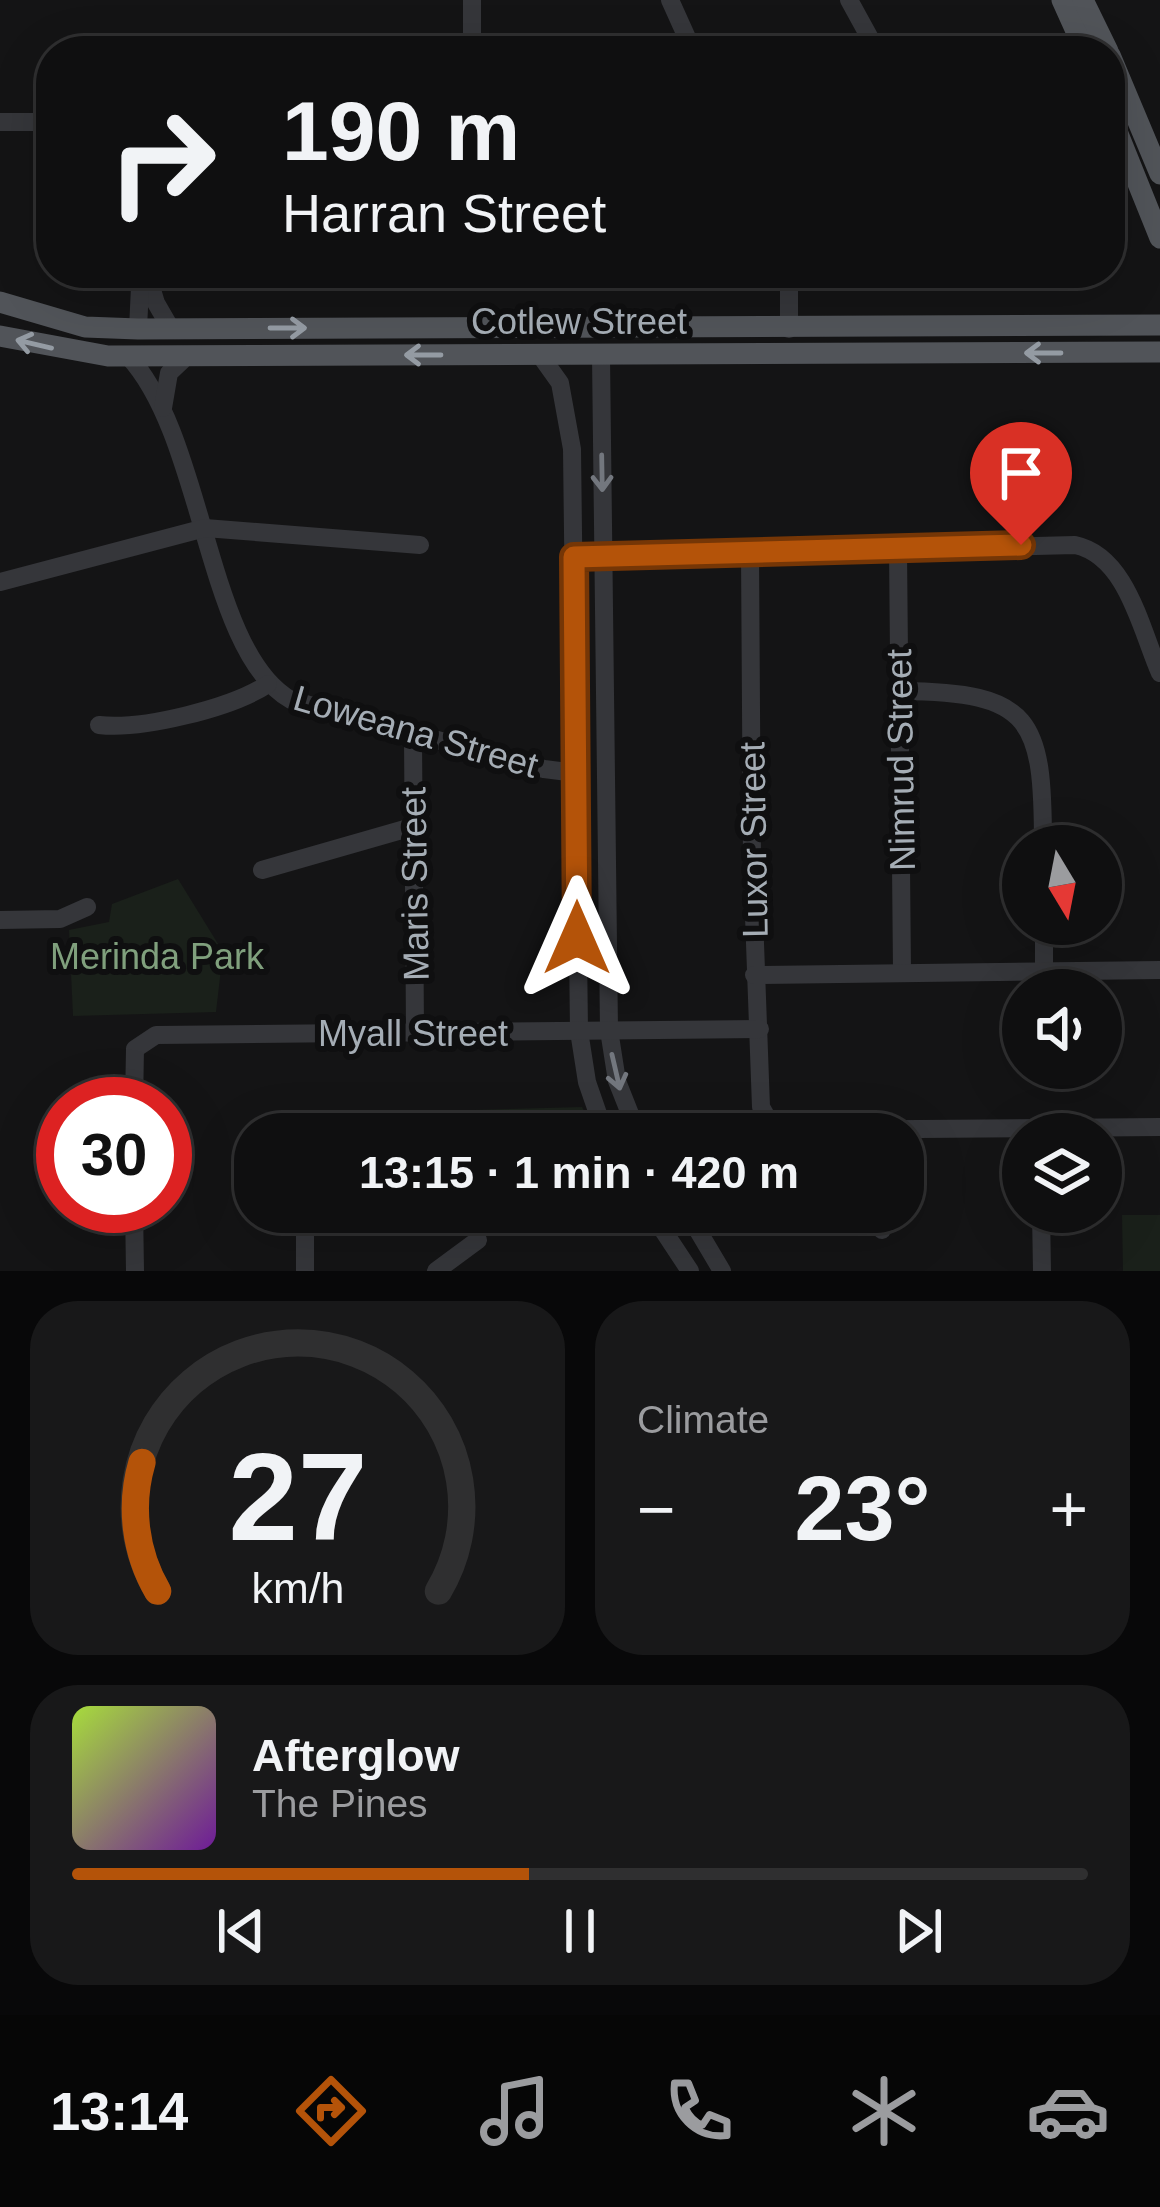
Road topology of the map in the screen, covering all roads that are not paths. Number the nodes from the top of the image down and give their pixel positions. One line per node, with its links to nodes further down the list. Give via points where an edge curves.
1 (472, 0): 6 (street)
2 (670, 0): 7 (street)
3 (849, 0): 8 (street)
4 (1062, 0): 9 (main road)
5 (1084, 0): 10 (main road)
6 (472, 36)
7 (686, 36)
8 (869, 36)
9 (1078, 36)
10 (1101, 36)
11 (1125, 91): 15 (main road)
12 (0, 122): 13 (street)
13 (36, 122)
14 (1125, 151): 16 (main road)
15 (1160, 174)
16 (1160, 238)
17 (140, 288): 22 (street)
18 (153, 288): 23 (street)
19 (790, 288): 25 (street)
20 (0, 302): 22 (main road, Cotlew Street, via 70,325)
21 (1160, 325): 25 (main road, Cotlew Street)
22 (137, 328): 23 (main road, Cotlew Street); 30 (main road, via 150,345 188,348)
23 (171, 328): 24 (main road, Cotlew Street, one-way to 24)
24 (549, 328): 25 (main road, Cotlew Street); 31 (main road, via 590,336)
25 (789, 329)
26 (0, 335): 29 (main road, Cotlew Street, one-way to 26)
27 (1160, 352): 31 (main road, Cotlew Street, one-way to 31)
28 (540, 355): 30 (main road, Cotlew Street, one-way to 30); 31 (main road, Cotlew Street); 37 (street, via 555,371 567,414)
29 (128, 356): 30 (main road, Cotlew Street); 32 (street, Loweana Street)
30 (195, 356): 32 (street, via 170,373)
31 (601, 356): 38 (street, one-way to 38)
32 (163, 408): 33 (street, Loweana Street)
33 (205, 528): 34 (street); 39 (street); 41 (street, Loweana Street, via 242,646)
34 (420, 545)
35 (898, 550): 36 (street); 40 (street, via 1062,543 1094,550 1119,576); 42 (street, Nimrud Street)
36 (750, 554): 38 (street); 55 (street, Luxor Street)
37 (574, 557): 38 (street); 45 (street)
38 (604, 557): 57 (street)
39 (0, 582)
40 (1160, 673)
41 (268, 684): 43 (street, via 133,726); 44 (street, Loweana Street, via 291,700)
42 (900, 691): 46 (street, via 985,696 1023,723 1042,766); 53 (street, Nimrud Street)
43 (99, 725)
44 (413, 735): 45 (street, Loweana Street); 47 (street, Maris Street)
45 (575, 773): 58 (street)
46 (1043, 825)
47 (412, 826): 48 (street); 59 (street, Maris Street)
48 (262, 870)
49 (87, 908): 50 (street, via 60,919)
50 (0, 920)
51 (1122, 970): 52 (street)
52 (1160, 970)
53 (902, 971): 54 (street); 55 (street)
54 (1002, 971)
55 (754, 974): 56 (street, Luxor Street)
56 (760, 1029): 57 (street, Myall Street); 63 (street, Luxor Street)
57 (609, 1030): 58 (street, Myall Street); 62 (street, one-way to 62)
58 (579, 1031): 59 (street, Myall Street); 61 (street)
59 (415, 1033): 60 (street, Myall Street, via 156,1035 140,1041)
60 (134, 1077)
61 (597, 1113)
62 (630, 1113)
63 (765, 1113)
64 (1160, 1127): 65 (street)
65 (1122, 1128)
66 (924, 1131): 67 (street)
67 (1002, 1131)
68 (134, 1233): 74 (street)
69 (305, 1233): 75 (street)
70 (665, 1233): 77 (street)
71 (699, 1233): 78 (street)
72 (1041, 1233): 79 (street)
73 (478, 1240): 76 (street)
74 (135, 1271)
75 (305, 1271)
76 (436, 1271)
77 (690, 1271)
78 (722, 1271)
79 (1042, 1271)

